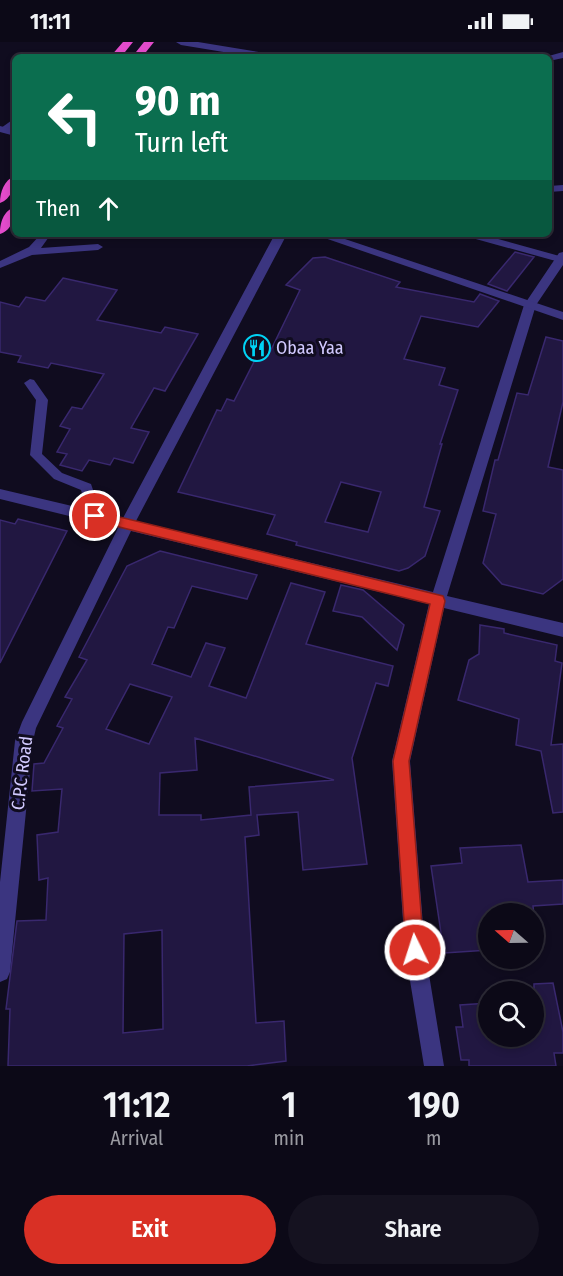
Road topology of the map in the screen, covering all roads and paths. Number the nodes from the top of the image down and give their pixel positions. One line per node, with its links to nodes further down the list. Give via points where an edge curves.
1 (128, 42): 4 (highway)
2 (149, 42): 5 (highway)
3 (181, 42): 6 (street)
4 (118, 54)
5 (139, 54)
6 (254, 54)
7 (12, 184): 8 (highway)
8 (0, 199)
9 (12, 215): 10 (highway)
10 (0, 230)
11 (45, 237): 16 (lane)
12 (279, 237): 24 (street, C.P.C Road)
13 (328, 237): 19 (street)
14 (481, 237): 17 (lane)
15 (98, 247): 16 (lane)
16 (29, 252): 18 (lane)
17 (562, 258): 19 (street)
18 (0, 265)
19 (530, 305): 20 (street); 25 (street)
20 (563, 316)
21 (30, 383): 23 (lane, via 42,400 36,455 58,476 86,487)
22 (0, 494): 23 (street)
23 (95, 516): 24 (street)
24 (127, 524): 25 (street); 27 (street, C.P.C Road, via 24,741)
25 (438, 601): 26 (street); 28 (street, via 401,761 415,950)
26 (563, 630)
27 (0, 972)
28 (434, 1066)

